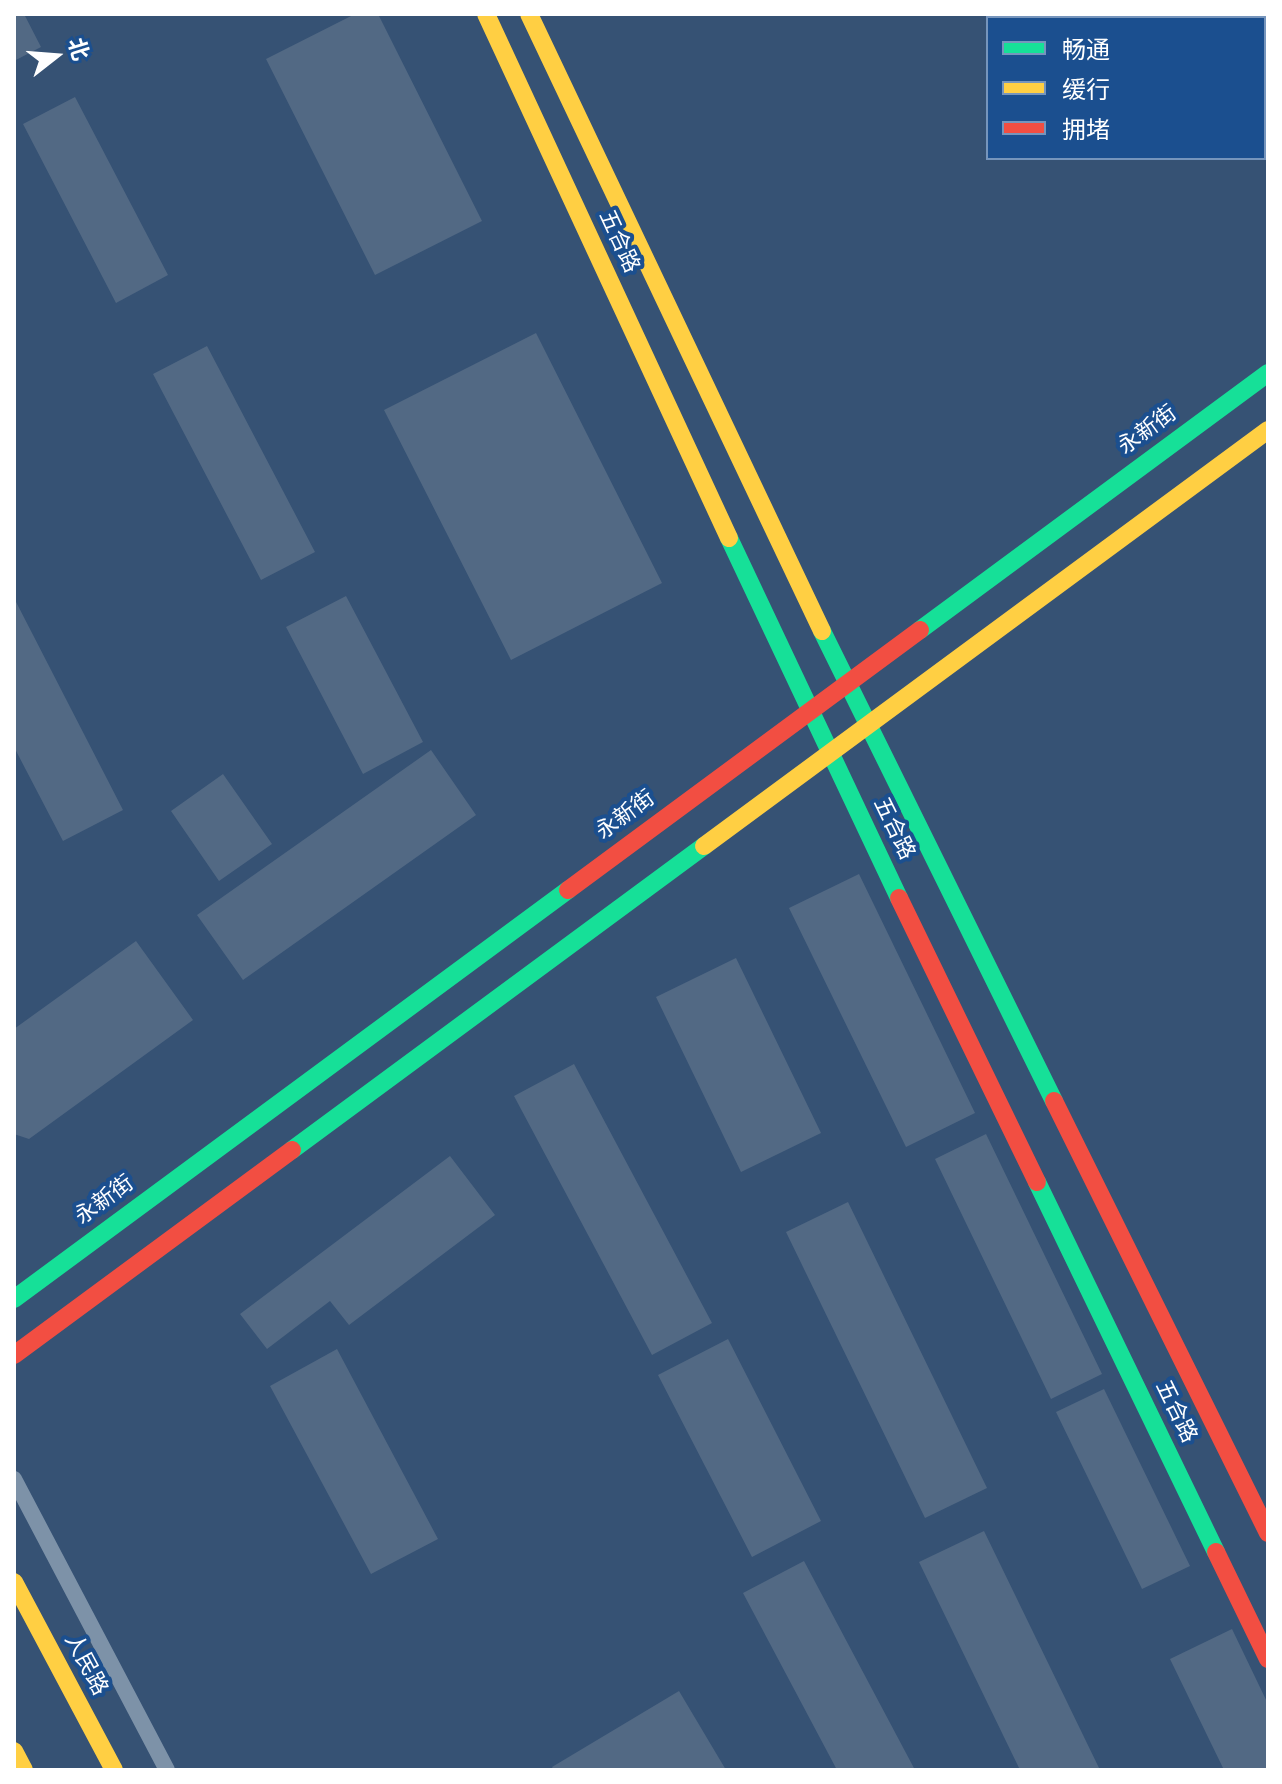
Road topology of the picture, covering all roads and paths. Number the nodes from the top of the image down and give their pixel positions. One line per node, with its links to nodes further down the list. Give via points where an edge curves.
1 (486, 14): 6 (street, 五合路)
2 (529, 14): 5 (street, 五合路)
3 (1268, 373): 5 (street, 永新街)
4 (1268, 430): 7 (street)
5 (847, 683): 6 (street, 永新街); 7 (street, 五合路)
6 (810, 710): 8 (street, 五合路); 9 (street, 永新街)
7 (868, 725): 8 (street); 12 (street, 五合路)
8 (829, 753): 10 (street); 14 (street, 五合路)
9 (14, 1299)
10 (14, 1355)
11 (14, 1479): 18 (lane)
12 (1268, 1533)
13 (14, 1582): 17 (street, 人民路)
14 (1268, 1659)
15 (14, 1751): 16 (street)
16 (24, 1770)
17 (114, 1770)
18 (167, 1770)

